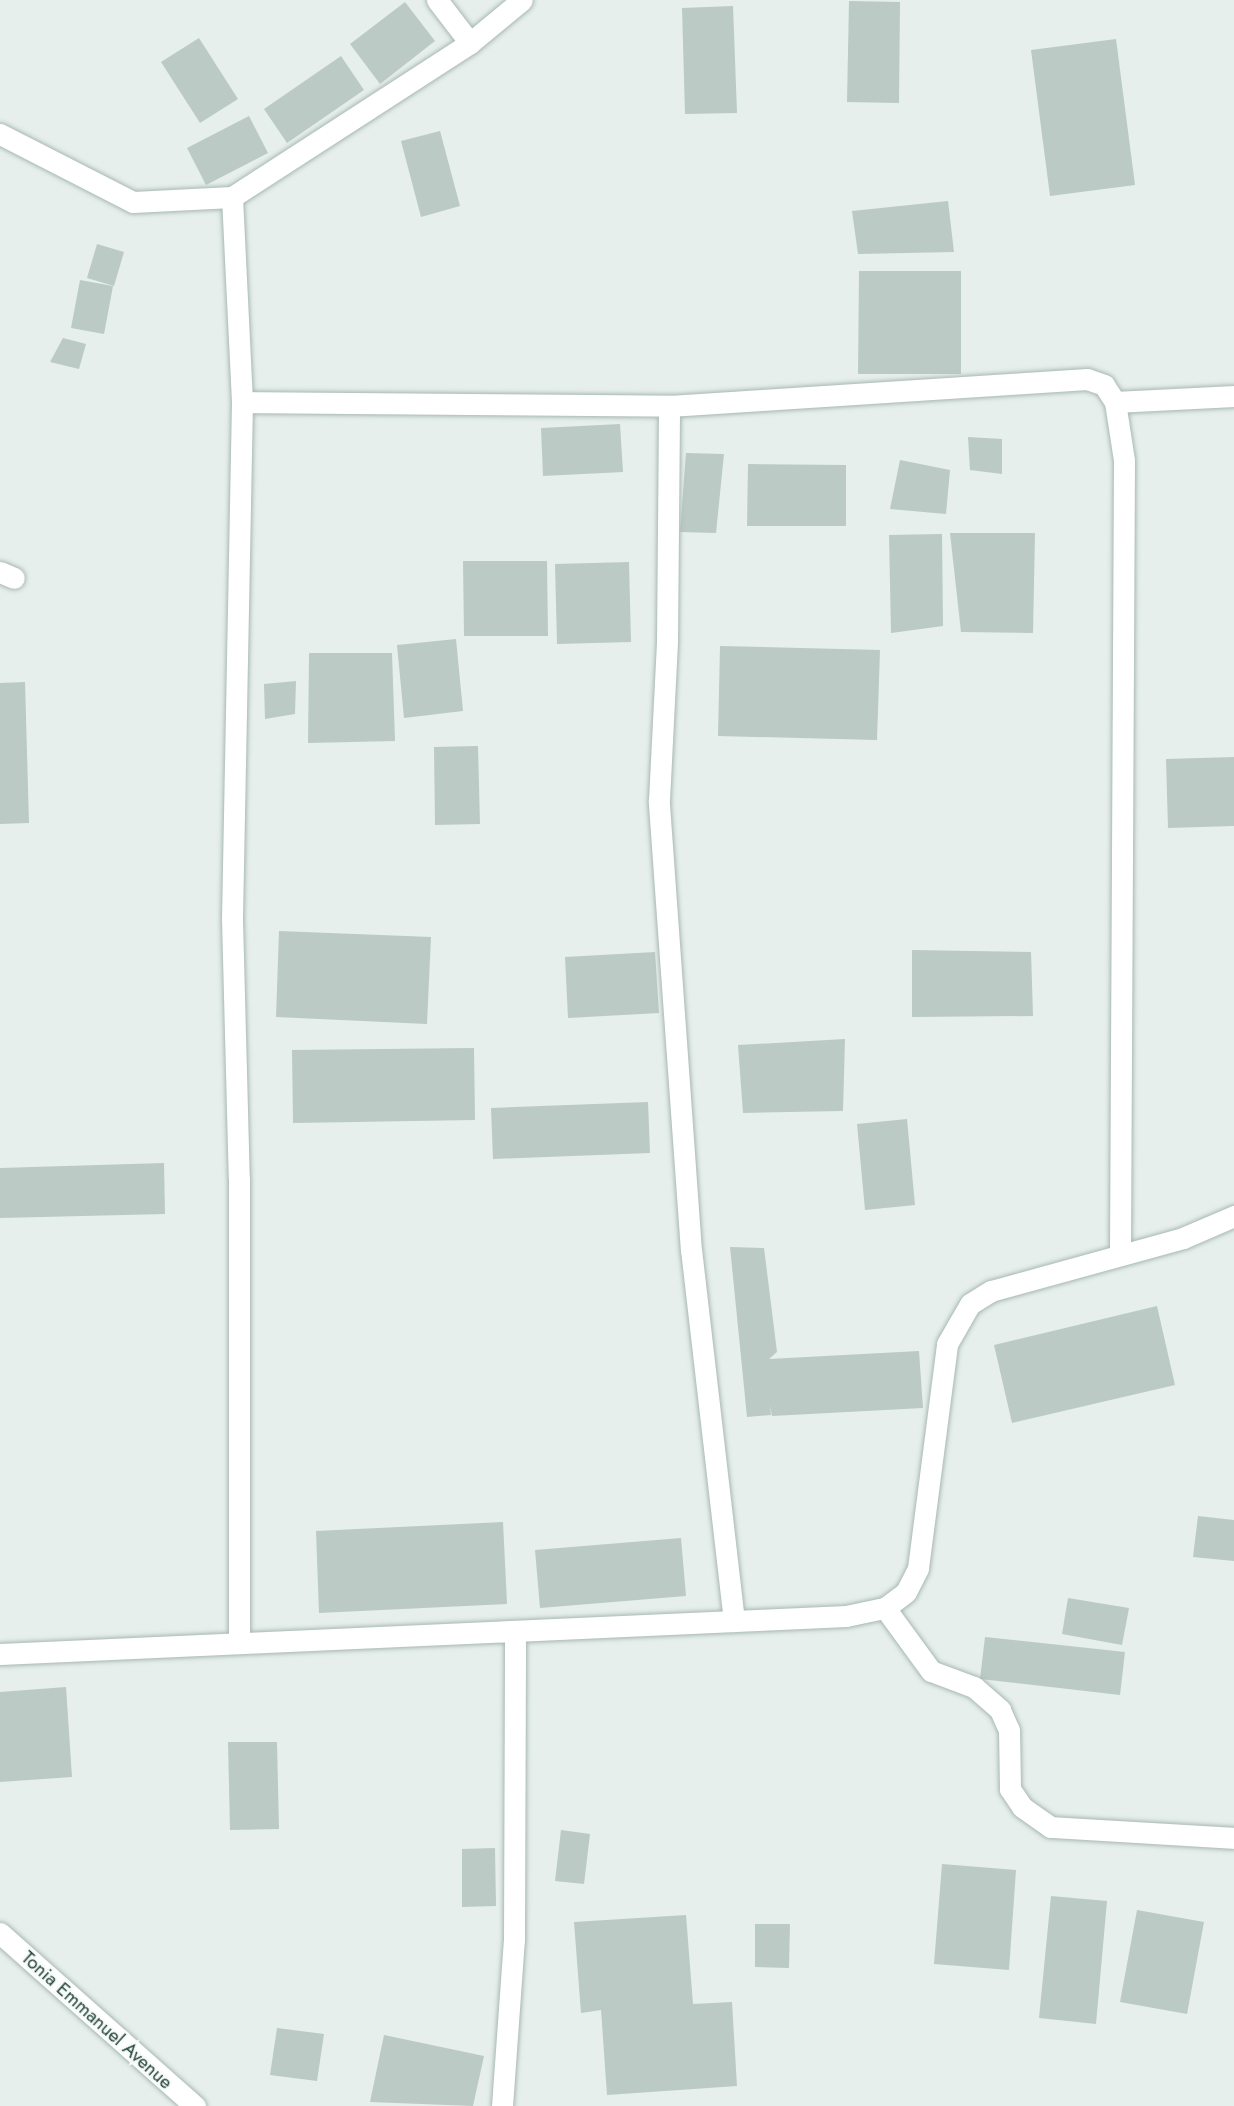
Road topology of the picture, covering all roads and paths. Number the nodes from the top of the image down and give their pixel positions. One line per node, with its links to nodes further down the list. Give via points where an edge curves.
1 (438, 0): 3 (street)
2 (522, 0): 3 (street)
3 (470, 43): 5 (street)
4 (0, 134): 5 (street, via 134,202)
5 (232, 197): 7 (street)
6 (1234, 396): 8 (street)
7 (242, 402): 9 (street); 15 (street, via 232,919 239,1178)
8 (1115, 402): 9 (street, via 1104,386 1087,379); 11 (street, via 1124,460)
9 (669, 406): 13 (street, via 667,642 659,800 691,1251)
10 (1234, 1216): 11 (street, via 1183,1238)
11 (1120, 1254): 12 (street, via 991,1291 970,1304 947,1344 918,1568 906,1592)
12 (885, 1608): 13 (street, via 846,1616); 17 (street, via 925,1666 974,1687 1000,1710 1009,1730 1010,1789 1022,1807 1051,1827)
13 (734, 1621): 14 (street)
14 (515, 1631): 15 (street); 20 (street, via 514,1940)
15 (239, 1642): 16 (street)
16 (0, 1654)
17 (1234, 1838)
18 (0, 1933): 19 (street, Tonia Emmanuel Avenue)
19 (195, 2106)
20 (502, 2106)

